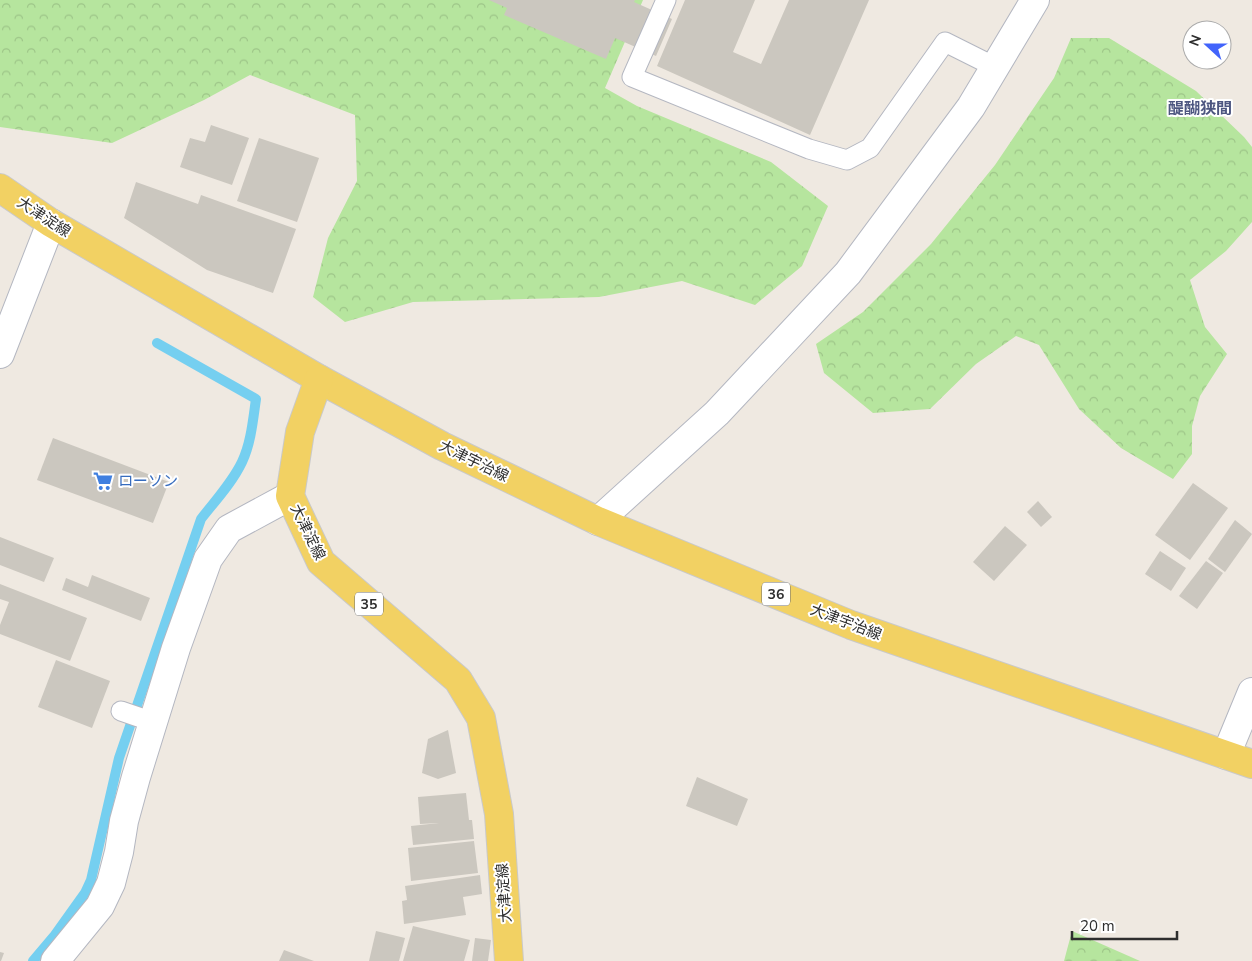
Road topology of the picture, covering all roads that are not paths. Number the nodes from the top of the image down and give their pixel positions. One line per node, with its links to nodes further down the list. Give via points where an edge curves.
1 (666, 0): 3 (lane, via 632,77 810,149 847,160 870,148 945,42)
2 (1035, 0): 3 (street)
3 (995, 67): 9 (street, via 971,107 848,273 716,413)
4 (0, 188): 5 (main road, 大津淀線)
5 (51, 223): 6 (street); 7 (main road, 大津淀線)
6 (0, 354)
7 (319, 379): 8 (main road, 大津淀線, via 300,432); 9 (main road, 大津宇治線 / 36, via 442,446)
8 (290, 496): 12 (street, via 229,529 208,559); 16 (main road, 大津淀線 / 35, via 321,562 458,680 480,718 499,814)
9 (598, 520): 13 (main road, 大津宇治線 / 36, via 850,625)
10 (1252, 692): 13 (street)
11 (121, 711): 12 (lane)
12 (148, 720): 15 (street, via 111,883 100,906)
13 (1226, 755): 14 (main road, 大津宇治線 / 36)
14 (1252, 764)
15 (55, 961)
16 (509, 961)

